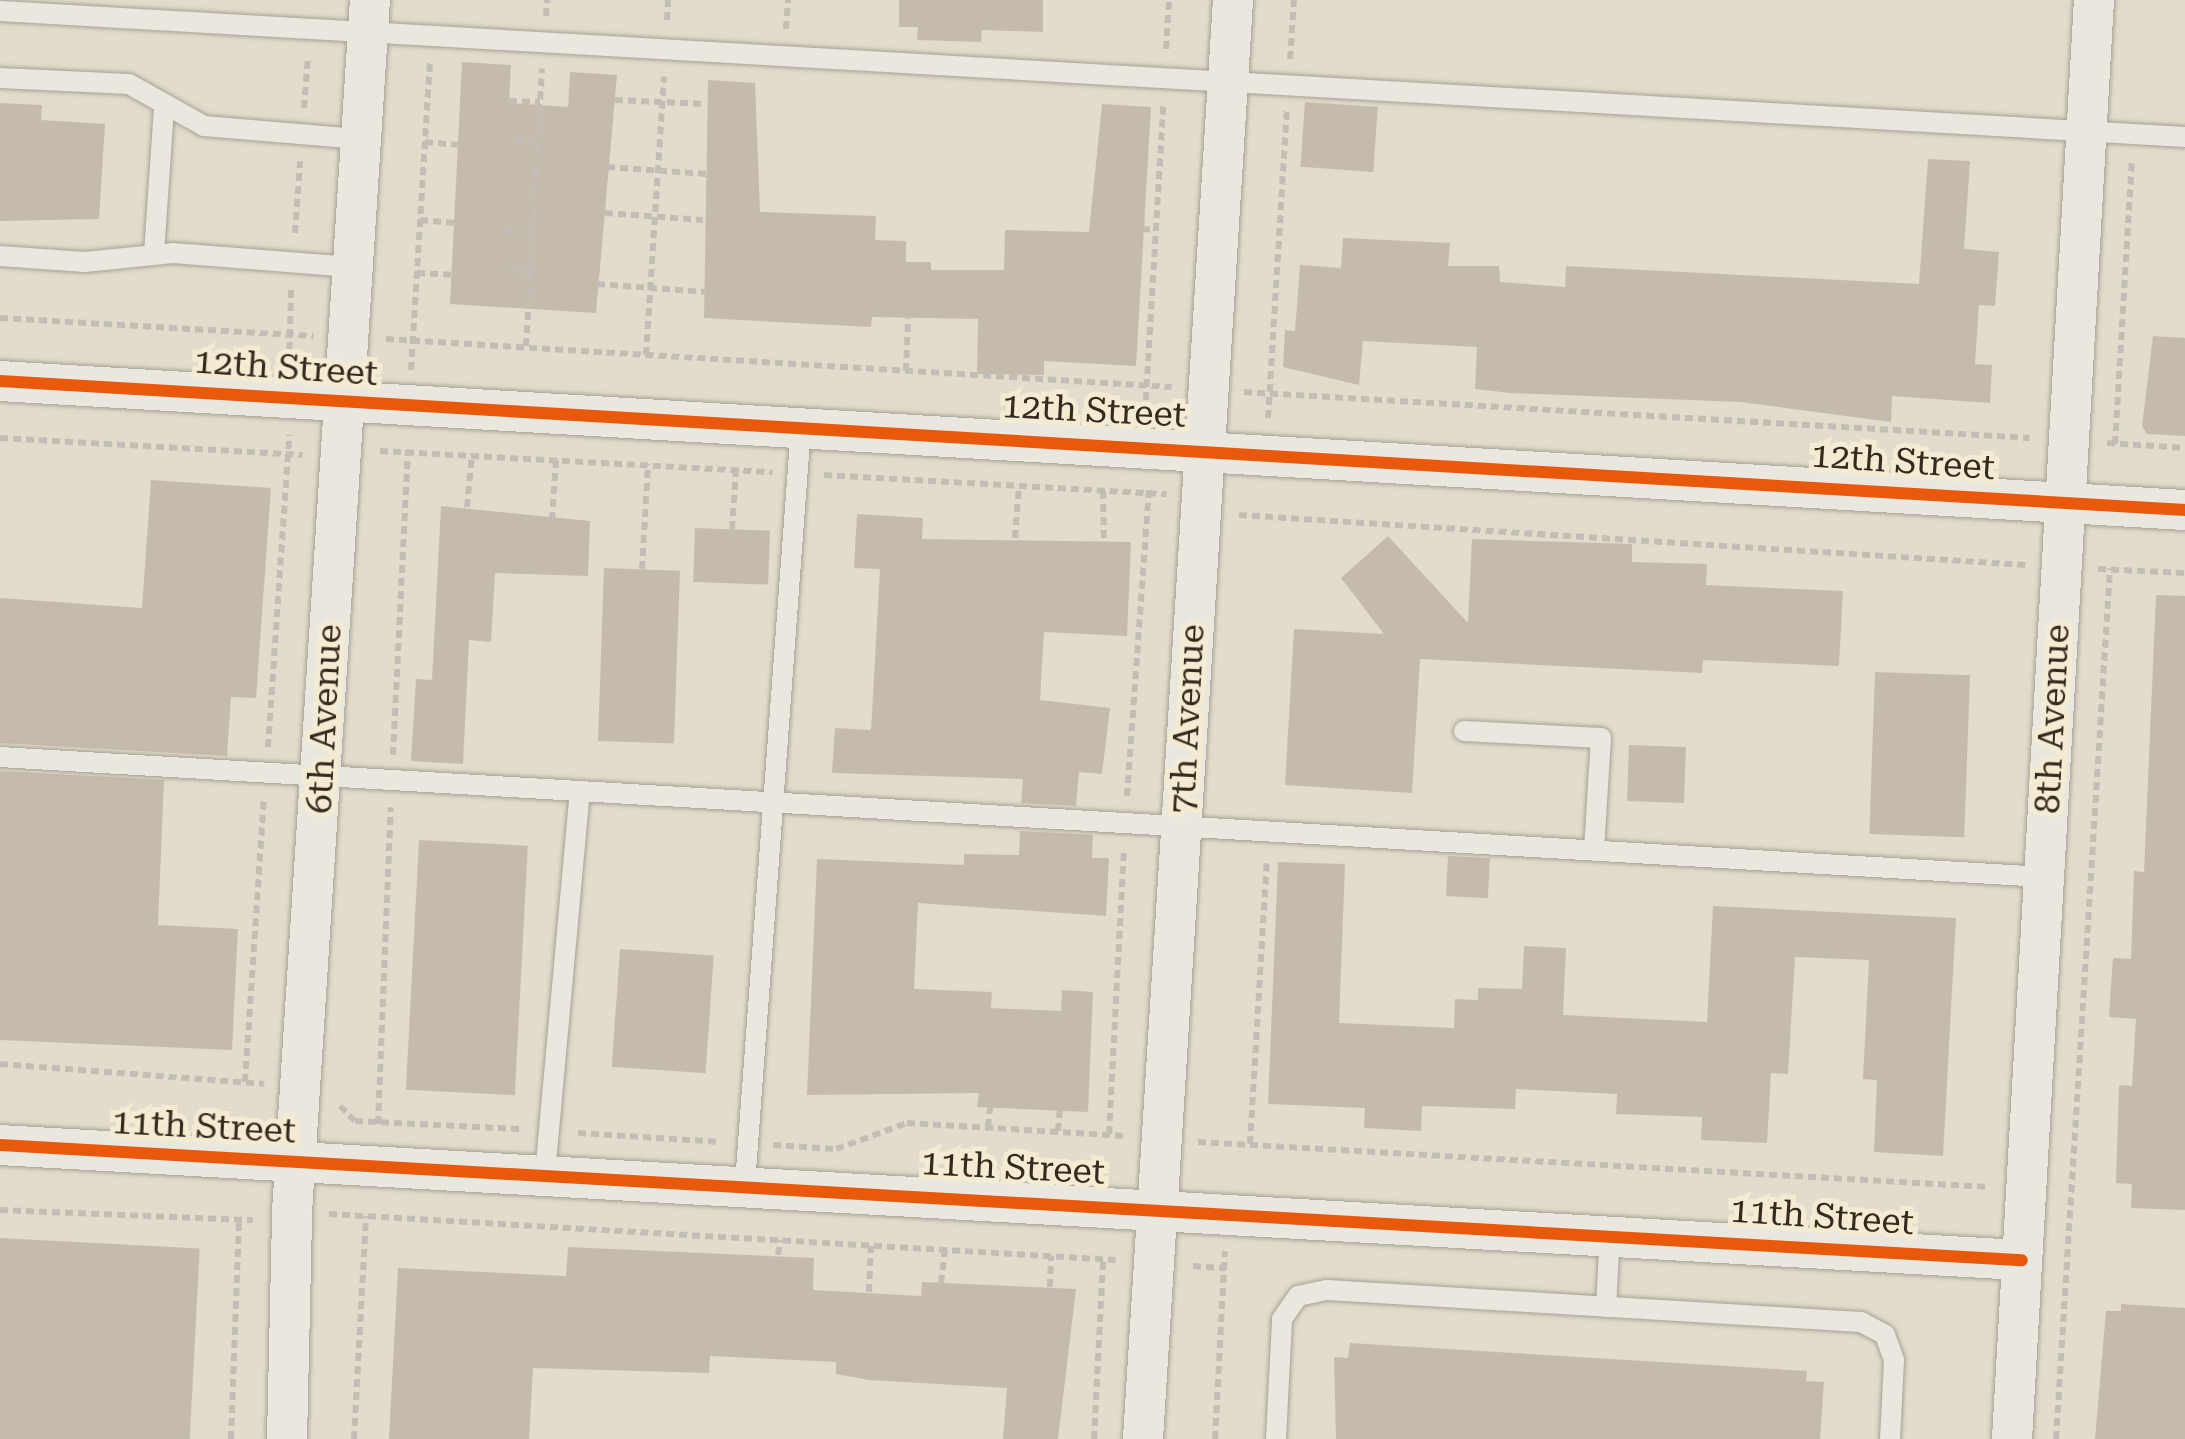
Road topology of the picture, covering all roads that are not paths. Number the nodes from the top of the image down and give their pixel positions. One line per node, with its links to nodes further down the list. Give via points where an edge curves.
1 (1233, 0): 6 (street, 7th Avenue)
2 (2094, 0): 8 (street, 8th Avenue)
3 (0, 10): 4 (lane, via 310,25)
4 (368, 14): 6 (lane, via 432,32); 10 (street, 6th Avenue)
5 (0, 78): 7 (lane, via 129,84)
6 (1228, 82): 8 (lane); 17 (street, 7th Avenue)
7 (164, 109): 10 (lane, via 204,126); 11 (lane)
8 (2086, 130): 9 (lane); 18 (street, 8th Avenue)
9 (2185, 136)
10 (360, 139): 13 (street, 6th Avenue)
11 (154, 254): 12 (lane); 13 (lane)
12 (0, 256)
13 (351, 267): 15 (street, 6th Avenue)
14 (0, 381): 15 (street, 12th Street)
15 (342, 401): 16 (street, 12th Street); 22 (street, 6th Avenue)
16 (801, 426): 17 (street, 12th Street); 24 (lane)
17 (1205, 447): 18 (street, 12th Street); 25 (street, 7th Avenue)
18 (2065, 502): 19 (street, 12th Street); 27 (street, 8th Avenue)
19 (2185, 510)
20 (1464, 731): 26 (lane, via 1600,738)
21 (0, 757): 22 (lane)
22 (322, 779): 23 (lane); 29 (street, 6th Avenue)
23 (580, 792): 24 (lane); 30 (lane)
24 (775, 802): 25 (lane); 31 (lane)
25 (1182, 823): 26 (lane); 32 (street, 7th Avenue)
26 (1594, 849): 27 (lane)
27 (2044, 877): 34 (street, 8th Avenue)
28 (0, 1145): 29 (street, 11th Street)
29 (296, 1162): 30 (street, 11th Street); 36 (street, 6th Avenue)
30 (545, 1174): 31 (street, 11th Street)
31 (745, 1184): 32 (street, 11th Street)
32 (1158, 1206): 33 (street, 11th Street); 37 (street, 7th Avenue)
33 (1610, 1234): 34 (street, 11th Street); 35 (lane)
34 (2022, 1260): 40 (street, 8th Avenue)
35 (1606, 1308): 38 (lane, via 1326,1290 1298,1296 1282,1319); 39 (lane, via 1861,1322 1885,1335 1894,1360)
36 (286, 1439)
37 (1143, 1439)
38 (1276, 1439)
39 (1890, 1439)
40 (2012, 1439)

